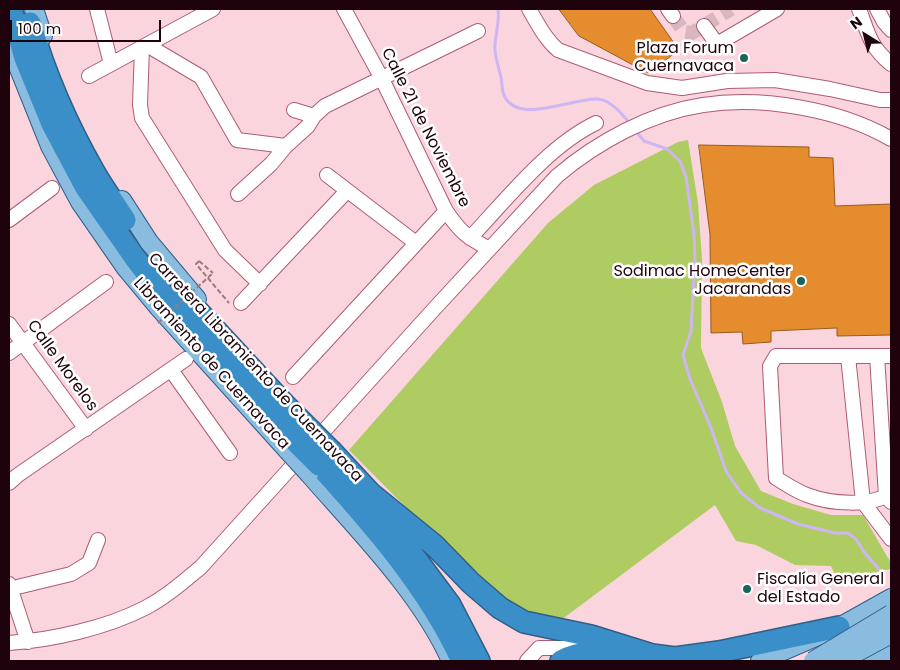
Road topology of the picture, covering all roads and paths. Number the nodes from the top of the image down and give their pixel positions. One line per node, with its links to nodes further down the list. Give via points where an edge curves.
1 (11, 9): 48 (highway, Carretera Libramiento de Cuernavaca, via 25,58 48,116 86,188 168,301)
2 (25, 9): 48 (highway, Carretera Libramiento de Cuernavaca, via 62,109 94,172 143,247 284,405)
3 (34, 9): 48 (main road, Libramiento de Cuernavaca, via 70,107 101,168 149,242 289,401)
4 (97, 9): 16 (street)
5 (213, 9): 15 (street)
6 (344, 9): 19 (street, Calle 21 de Noviembre)
7 (529, 9): 20 (street, via 542,32 558,50 647,83 682,88 726,81 775,80)
8 (777, 9): 11 (street, via 717,44)
9 (859, 9): 17 (street, via 872,46)
10 (877, 9): 12 (street)
11 (704, 26)
12 (891, 30)
13 (478, 31): 19 (street)
14 (9, 44): 48 (main road, Libramiento de Cuernavaca, via 50,146 80,202 125,267 159,308)
15 (145, 46): 16 (street); 25 (street, via 201,77 237,140); 36 (street, via 140,104 142,118 225,250)
16 (111, 64): 18 (street)
17 (891, 64)
18 (89, 76)
19 (381, 77): 22 (street, via 325,106); 30 (street, Calle 21 de Noviembre)
20 (891, 100)
21 (294, 110): 22 (street)
22 (314, 116): 25 (street)
23 (596, 123): 32 (street, via 548,156)
24 (891, 139): 34 (street, via 861,124 800,107 731,103 702,105 648,120 572,163)
25 (286, 146): 29 (street)
26 (327, 176): 28 (street)
27 (52, 188): 31 (street)
28 (347, 191): 33 (street); 36 (street)
29 (238, 194)
30 (446, 211): 32 (street, Calle 21 de Noviembre); 33 (street)
31 (9, 220)
32 (470, 238): 34 (street, Calle 21 de Noviembre)
33 (416, 243): 46 (street)
34 (489, 249): 64 (street, via 201,567 174,590 145,608 107,623)
35 (106, 282): 40 (street)
36 (260, 284): 37 (street)
37 (241, 303): 38 (path, bridge, via 235,310 196,264 199,261 213,273)
38 (158, 323)
39 (9, 324): 40 (street, Calle Morelos)
40 (23, 343): 41 (street); 47 (street, Calle Morelos)
41 (9, 353)
42 (848, 356): 43 (street); 54 (street); 54 (street, via 776,356 770,366 776,478 807,495 832,501)
43 (884, 356): 53 (street)
44 (186, 359): 45 (street)
45 (171, 370): 47 (street); 49 (street)
46 (293, 377)
47 (86, 429): 51 (street)
48 (298, 441): 50 (highway, Carretera Libramiento de Cuernavaca, bridge)
49 (230, 453)
50 (320, 463): 52 (highway, Carretera Libramiento de Cuernavaca); 57 (main road, via 362,533); 70 (highway, Carretera Libramiento de Cuernavaca, via 410,573)
51 (9, 483)
52 (370, 493): 63 (highway, via 435,546 500,608 524,622); 71 (highway, Carretera Libramiento de Cuernavaca, via 450,605)
53 (890, 497): 54 (street)
54 (863, 502): 55 (street)
55 (891, 539)
56 (98, 540): 58 (street, via 89,563 71,574)
57 (400, 580): 68 (main road); 69 (main road, via 428,619)
58 (9, 587): 64 (street)
59 (891, 598): 61 (main road)
60 (891, 614): 76 (main road, bridge)
61 (839, 627): 67 (highway); 75 (main road); 78 (main road, via 850,626 864,634 872,648)
62 (891, 634): 77 (main road, bridge)
63 (591, 636): 67 (highway); 72 (street, via 568,648 538,648)
64 (28, 642): 65 (street)
65 (9, 643)
66 (891, 653): 79 (main road)
67 (676, 660)
68 (439, 661)
69 (451, 661)
70 (462, 661)
71 (479, 661)
72 (527, 661)
73 (561, 661): 74 (highway, via 581,653 600,653)
74 (624, 661)
75 (760, 661)
76 (813, 661)
77 (841, 661)
78 (871, 661)
79 (879, 661)

